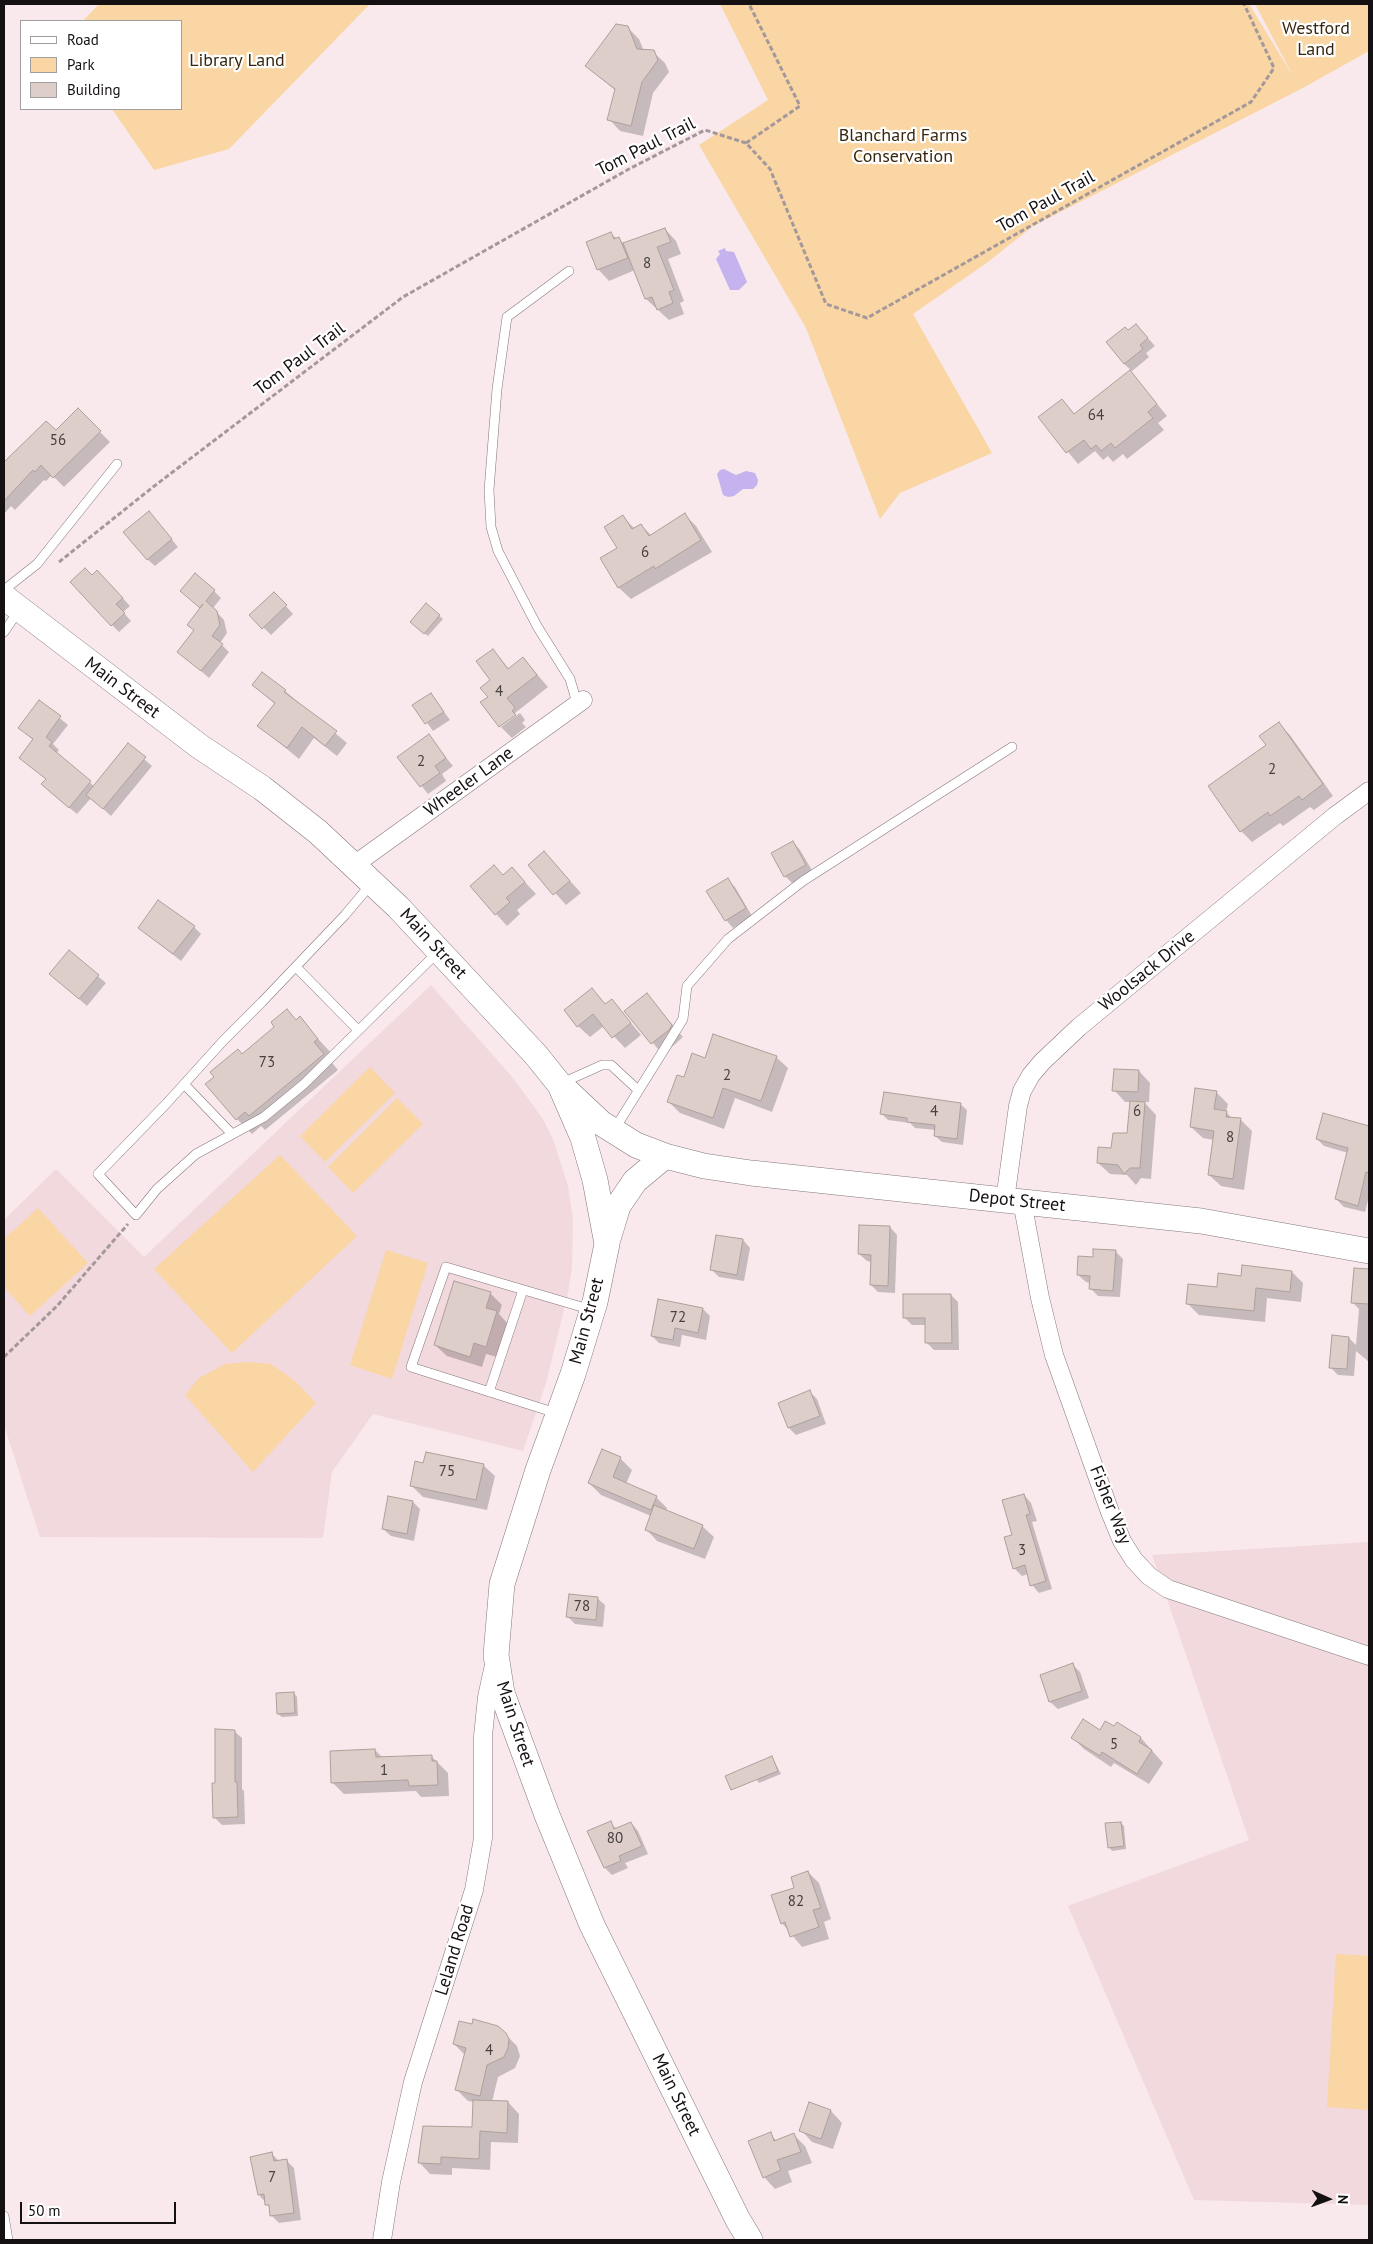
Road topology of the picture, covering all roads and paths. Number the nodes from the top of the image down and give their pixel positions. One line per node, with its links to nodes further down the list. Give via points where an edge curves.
1 (749, 4): 3 (path, via 800,106)
2 (1244, 4): 3 (path, Tom Paul Trail, via 1274,68 1251,102 867,318 826,304 770,169)
3 (746, 143): 6 (path, Tom Paul Trail, via 705,130 629,169 403,297)
4 (568, 270): 10 (lane, via 507,317 489,490 498,551)
5 (116, 464): 7 (lane, via 37,564)
6 (58, 563)
7 (4, 590)
8 (11, 603): 9 (lane); 13 (main road, Main Street, via 199,746 262,788)
9 (4, 632)
10 (580, 701): 13 (street, Wheeler Lane)
11 (1012, 747): 20 (lane, via 803,881 728,939 687,986 683,1019)
12 (1369, 791): 24 (street, Woolsack Drive, via 1086,1021 1042,1062 1022,1091 1018,1106)
13 (354, 865): 14 (main road, Main Street)
14 (373, 882): 15 (main road, Main Street); 16 (lane)
15 (440, 951): 17 (lane); 19 (main road, Main Street)
16 (296, 967): 17 (lane); 18 (lane)
17 (358, 1030): 22 (lane, via 304,1084 264,1117)
18 (184, 1084): 22 (lane); 25 (lane, via 98,1174)
19 (560, 1084): 20 (lane, via 602,1065 611,1065); 21 (main road, Depot Street, via 601,1123); 26 (main road, Main Street, via 583,1138)
20 (638, 1090): 21 (lane)
21 (614, 1131): 23 (main road, Depot Street, via 636,1145)
22 (232, 1134): 25 (lane, via 196,1154 156,1189)
23 (665, 1156): 24 (main road, Depot Street, via 751,1173); 26 (main road, via 636,1181 618,1206)
24 (1014, 1201): 27 (main road, Depot Street, via 1216,1223); 34 (street, Fisher Way, via 1057,1363 1110,1512 1134,1560 1168,1589)
25 (136, 1215): 30 (path, via 57,1306)
26 (606, 1244): 29 (main road, Main Street)
27 (1369, 1251)
28 (522, 1290): 29 (lane); 31 (lane); 31 (lane, via 446,1267 411,1367)
29 (592, 1310): 32 (main road, Main Street)
30 (4, 1357)
31 (489, 1392): 32 (lane)
32 (558, 1414): 33 (main road, Main Street, via 502,1584)
33 (496, 1655): 37 (street, Leland Road, via 484,1727 483,1838 474,1890 413,2082); 38 (main road, Main Street, via 502,1693 592,1925)
34 (1369, 1656)
35 (4, 2216): 36 (lane)
36 (8, 2240)
37 (382, 2240)
38 (750, 2240)

